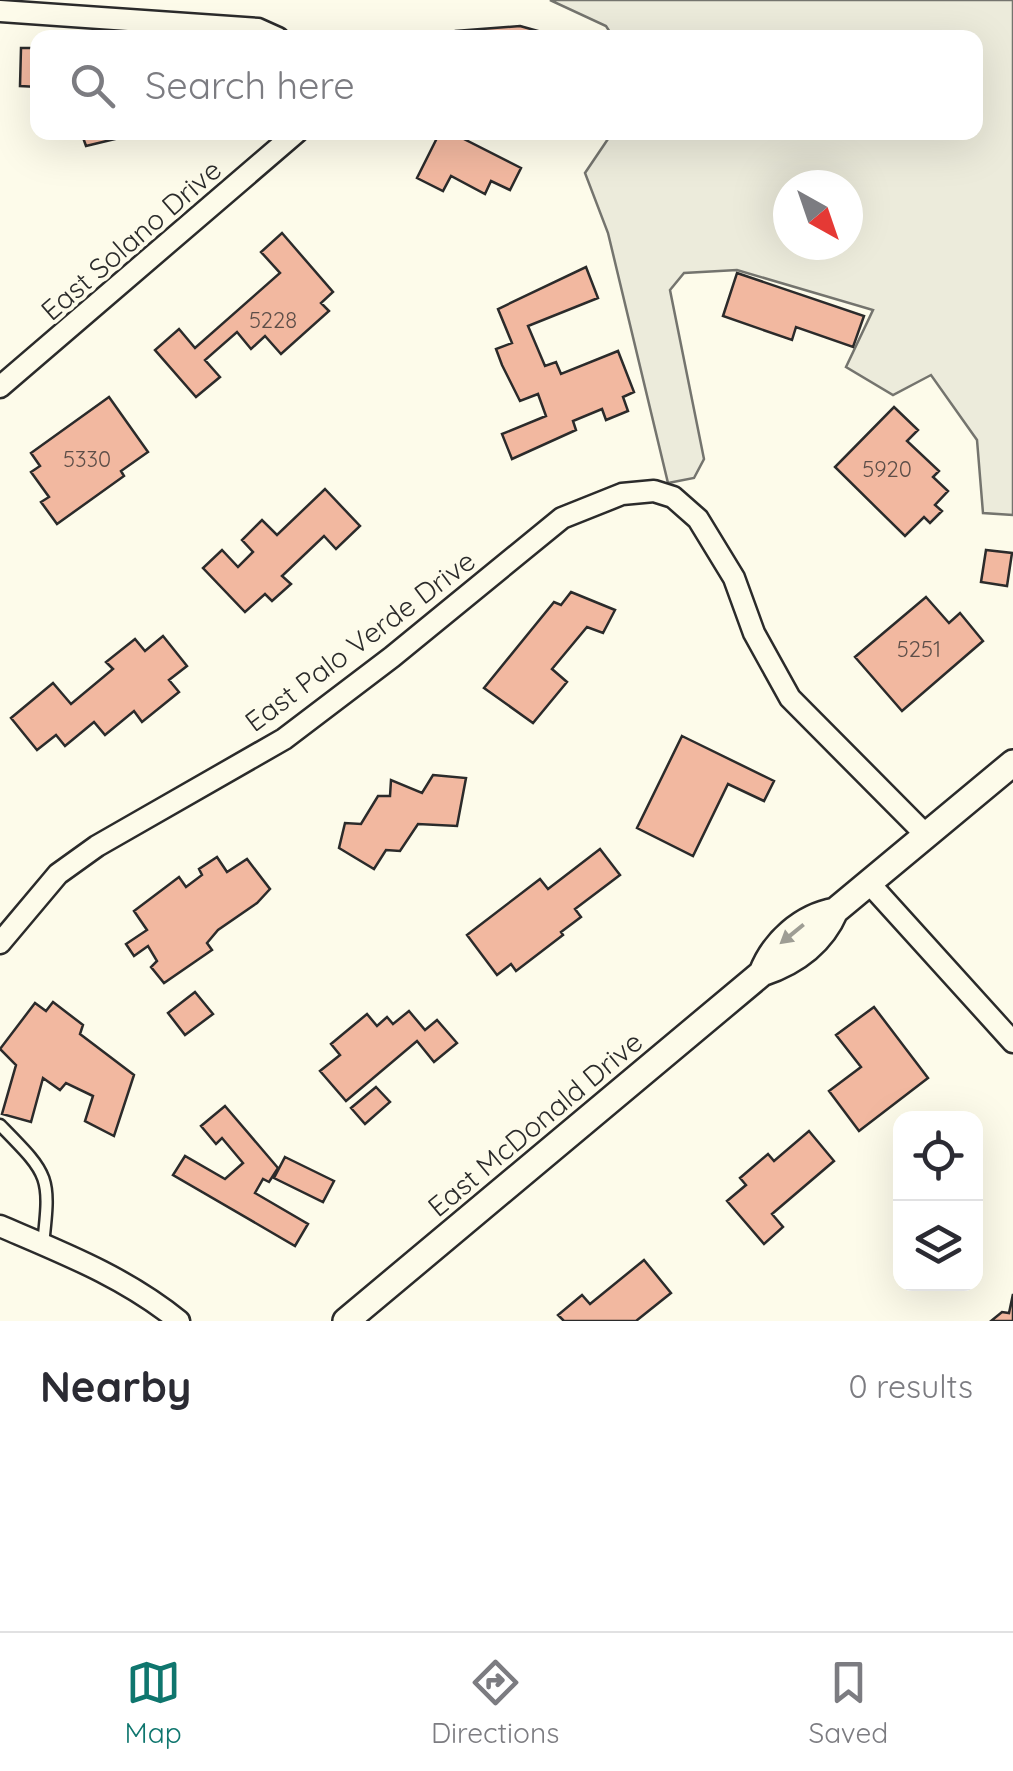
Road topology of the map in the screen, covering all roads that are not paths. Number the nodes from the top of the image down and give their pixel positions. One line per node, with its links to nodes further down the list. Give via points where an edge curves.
1 (0, 11): 2 (street)
2 (231, 30)
3 (288, 140): 4 (street, East Solano Drive)
4 (2, 382)
5 (1013, 762): 6 (street, East McDonald Drive)
6 (926, 835): 7 (street, East McDonald Drive); 8 (street, East Palo Verde Drive, via 790,698 720,550 698,519 654,491 622,494 562,518 284,739 58,874)
7 (870, 883): 9 (street); 14 (street, East McDonald Drive, via 788,964 762,973)
8 (0, 942)
9 (1013, 1042)
10 (0, 1126): 12 (lane, via 42,1170 50,1189)
11 (0, 1226): 12 (street)
12 (43, 1244): 13 (street, via 146,1294)
13 (179, 1321)
14 (346, 1321)

